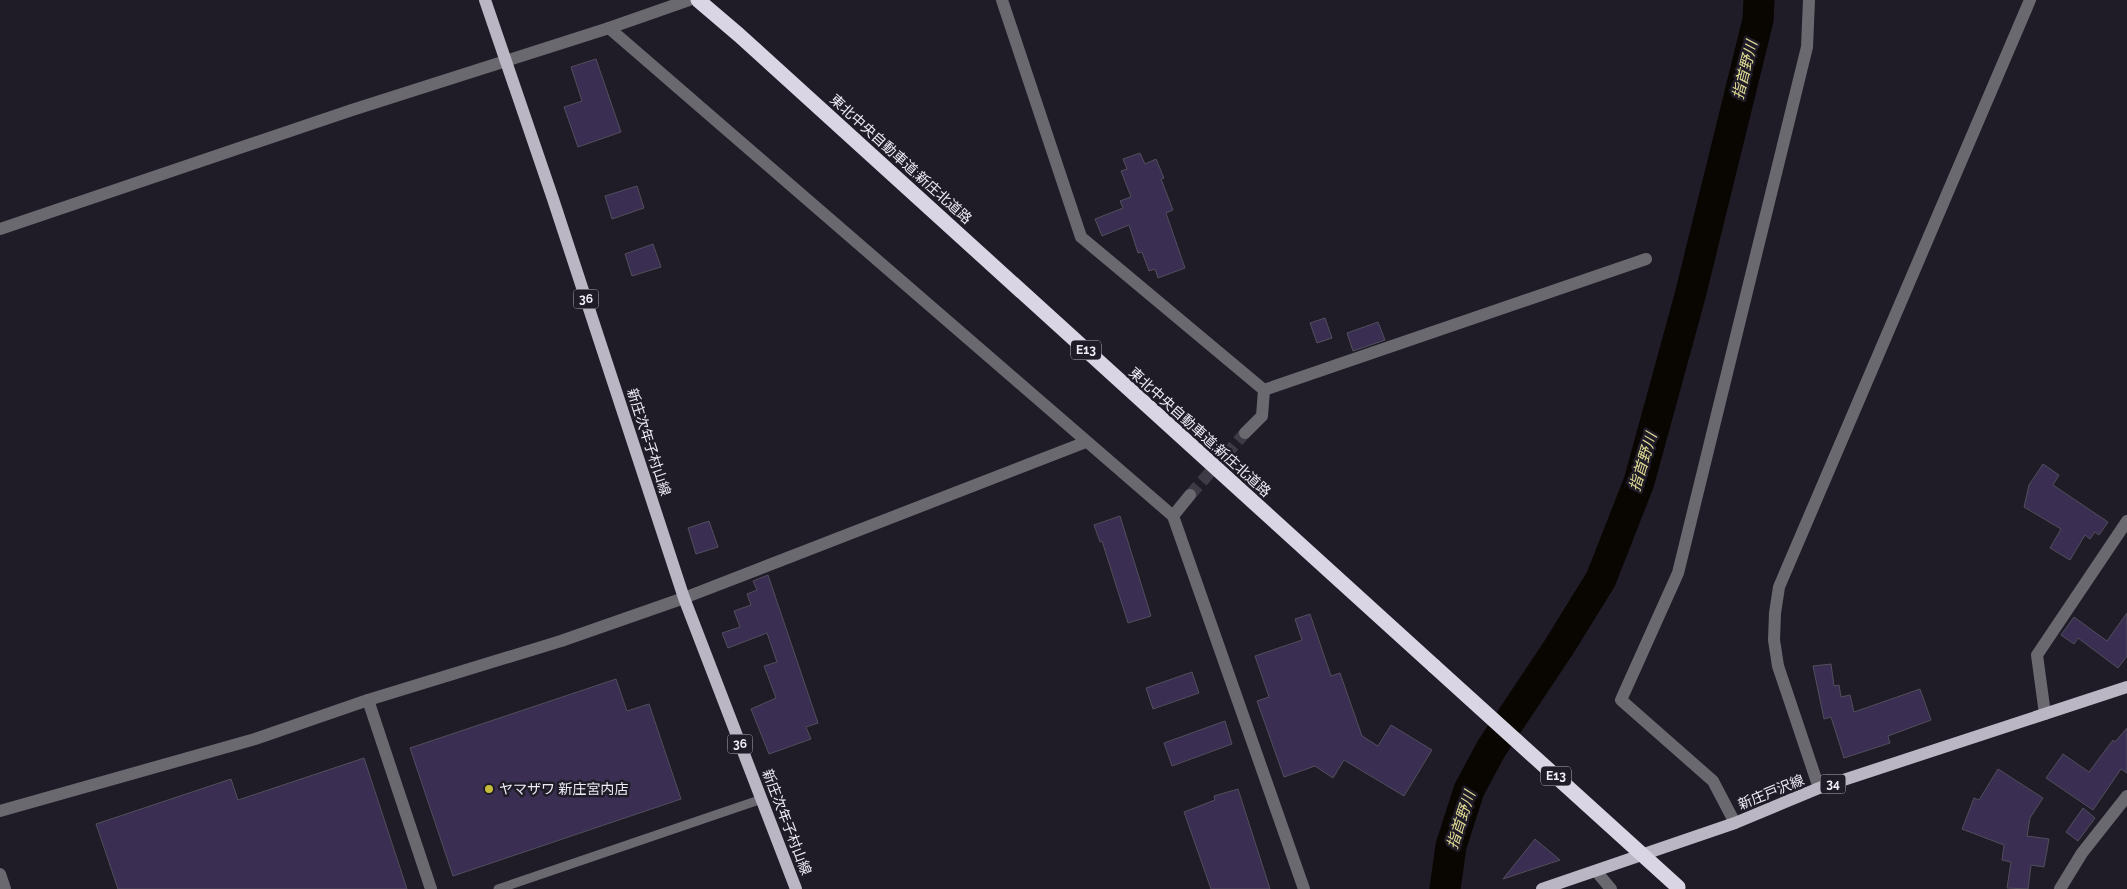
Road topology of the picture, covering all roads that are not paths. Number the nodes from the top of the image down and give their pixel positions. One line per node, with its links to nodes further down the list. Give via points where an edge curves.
1 (485, 0): 8 (main road, 新庄次年子村山線 / 36)
2 (689, 0): 7 (street)
3 (698, 0): 28 (highway, 東北中央自動車道;新庄北道路 / E13, bridge)
4 (1002, 0): 11 (street, via 1082,237)
5 (1809, 0): 25 (street, via 1807,47 1678,573 1621,700 1713,781)
6 (2030, 0): 21 (street, via 1779,587 1774,640 1778,666)
7 (609, 28): 8 (street); 13 (street)
8 (506, 61): 9 (street); 17 (main road, 新庄次年子村山線 / 36)
9 (0, 229)
10 (1646, 259): 11 (street)
11 (1264, 390): 12 (street, via 1262,416)
12 (1245, 433)
13 (1086, 442): 15 (street); 17 (street)
14 (1190, 495): 15 (street)
15 (1173, 516): 33 (street)
16 (2127, 521): 20 (street, via 2037,655)
17 (684, 598): 19 (street, via 561,641); 23 (main road, 新庄次年子村山線 / 36)
18 (2127, 687): 20 (main road, 新庄戸沢線 / 34)
19 (368, 700): 24 (street, via 255,739); 30 (street)
20 (2045, 714): 21 (main road, 新庄戸沢線 / 34)
21 (1820, 788): 25 (main road, 新庄戸沢線 / 34)
22 (2127, 796): 36 (street, via 2082,853)
23 (762, 799): 31 (lane); 32 (main road, 新庄次年子村山線 / 36)
24 (0, 811)
25 (1734, 822): 26 (main road, 新庄戸沢線 / 34)
26 (1596, 871): 34 (main road, 新庄戸沢線 / 34); 35 (street)
27 (0, 874): 29 (street)
28 (1679, 888)
29 (5, 889)
30 (431, 889)
31 (498, 889)
32 (796, 889)
33 (1304, 889)
34 (1542, 889)
35 (1611, 889)
36 (2060, 889)

